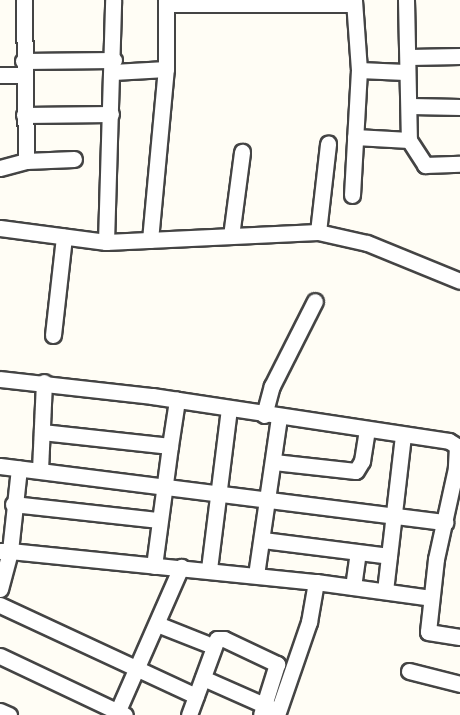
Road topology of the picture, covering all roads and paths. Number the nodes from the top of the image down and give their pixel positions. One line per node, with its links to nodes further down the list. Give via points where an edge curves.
1 (24, 0): 9 (street)
2 (113, 0): 8 (street)
3 (406, 0): 7 (street)
4 (166, 2): 5 (street); 10 (street)
5 (354, 2): 11 (street)
6 (460, 56): 7 (street)
7 (407, 65): 11 (street); 13 (street)
8 (113, 66): 9 (street); 10 (street); 15 (street)
9 (23, 68): 12 (street); 16 (street)
10 (166, 69): 30 (street)
11 (358, 70): 17 (street)
12 (0, 75)
13 (411, 106): 14 (street); 18 (street)
14 (460, 106)
15 (111, 114): 16 (street); 31 (street)
16 (24, 115): 22 (street)
17 (355, 137): 18 (street); 25 (street)
18 (409, 140): 23 (street, via 425,165)
19 (327, 144): 27 (street)
20 (242, 152): 28 (street)
21 (74, 159): 22 (street)
22 (26, 161): 24 (street)
23 (460, 164)
24 (0, 168)
25 (352, 195)
26 (0, 228): 29 (street)
27 (318, 231): 28 (street); 32 (street, via 367,243)
28 (231, 236): 30 (street)
29 (64, 237): 31 (street); 34 (street)
30 (150, 240): 31 (street)
31 (106, 242)
32 (460, 281)
33 (315, 301): 39 (street, via 272,386)
34 (53, 335)
35 (0, 379): 36 (street)
36 (44, 382): 37 (street); 41 (street)
37 (177, 400): 38 (street); 43 (street)
38 (229, 409): 39 (street); 50 (street)
39 (272, 417): 40 (street); 44 (street)
40 (367, 430): 42 (street); 44 (street, via 362,461 356,471)
41 (42, 432): 43 (street); 48 (street)
42 (403, 435): 47 (street, via 449,441 457,446); 53 (street)
43 (170, 446): 49 (street)
44 (274, 462): 51 (street)
45 (0, 466): 46 (street)
46 (19, 468): 48 (street); 52 (street)
47 (458, 469): 55 (street)
48 (40, 470): 49 (street)
49 (164, 485): 50 (street); 54 (street)
50 (217, 492): 51 (street); 62 (street)
51 (269, 500): 53 (street); 56 (street)
52 (13, 504): 54 (street); 57 (street)
53 (394, 515): 55 (street); 59 (street)
54 (159, 520): 60 (street)
55 (445, 522): 68 (street)
56 (263, 540): 58 (street); 63 (street)
57 (5, 551): 60 (street); 66 (street)
58 (358, 552): 59 (street); 65 (street)
59 (388, 556): 67 (street)
60 (154, 566): 61 (street)
61 (181, 567): 62 (street); 70 (street)
62 (209, 569): 63 (street)
63 (256, 576): 64 (street)
64 (316, 582): 65 (street); 80 (street, via 309,622)
65 (353, 587): 67 (street)
66 (0, 589)
67 (385, 591): 68 (street)
68 (431, 598): 71 (street, via 428,632)
69 (0, 605): 74 (street)
70 (157, 624): 72 (street); 74 (street)
71 (460, 637)
72 (205, 643)
73 (0, 656): 81 (street)
74 (138, 667): 78 (street); 81 (street)
75 (409, 671): 77 (street)
76 (203, 678): 78 (street); 80 (street); 80 (street, via 217,639 263,656 277,664)
77 (460, 684)
78 (196, 696): 83 (street)
79 (0, 711): 82 (street)
80 (270, 712)
81 (119, 714)
82 (9, 715)
83 (190, 715)

